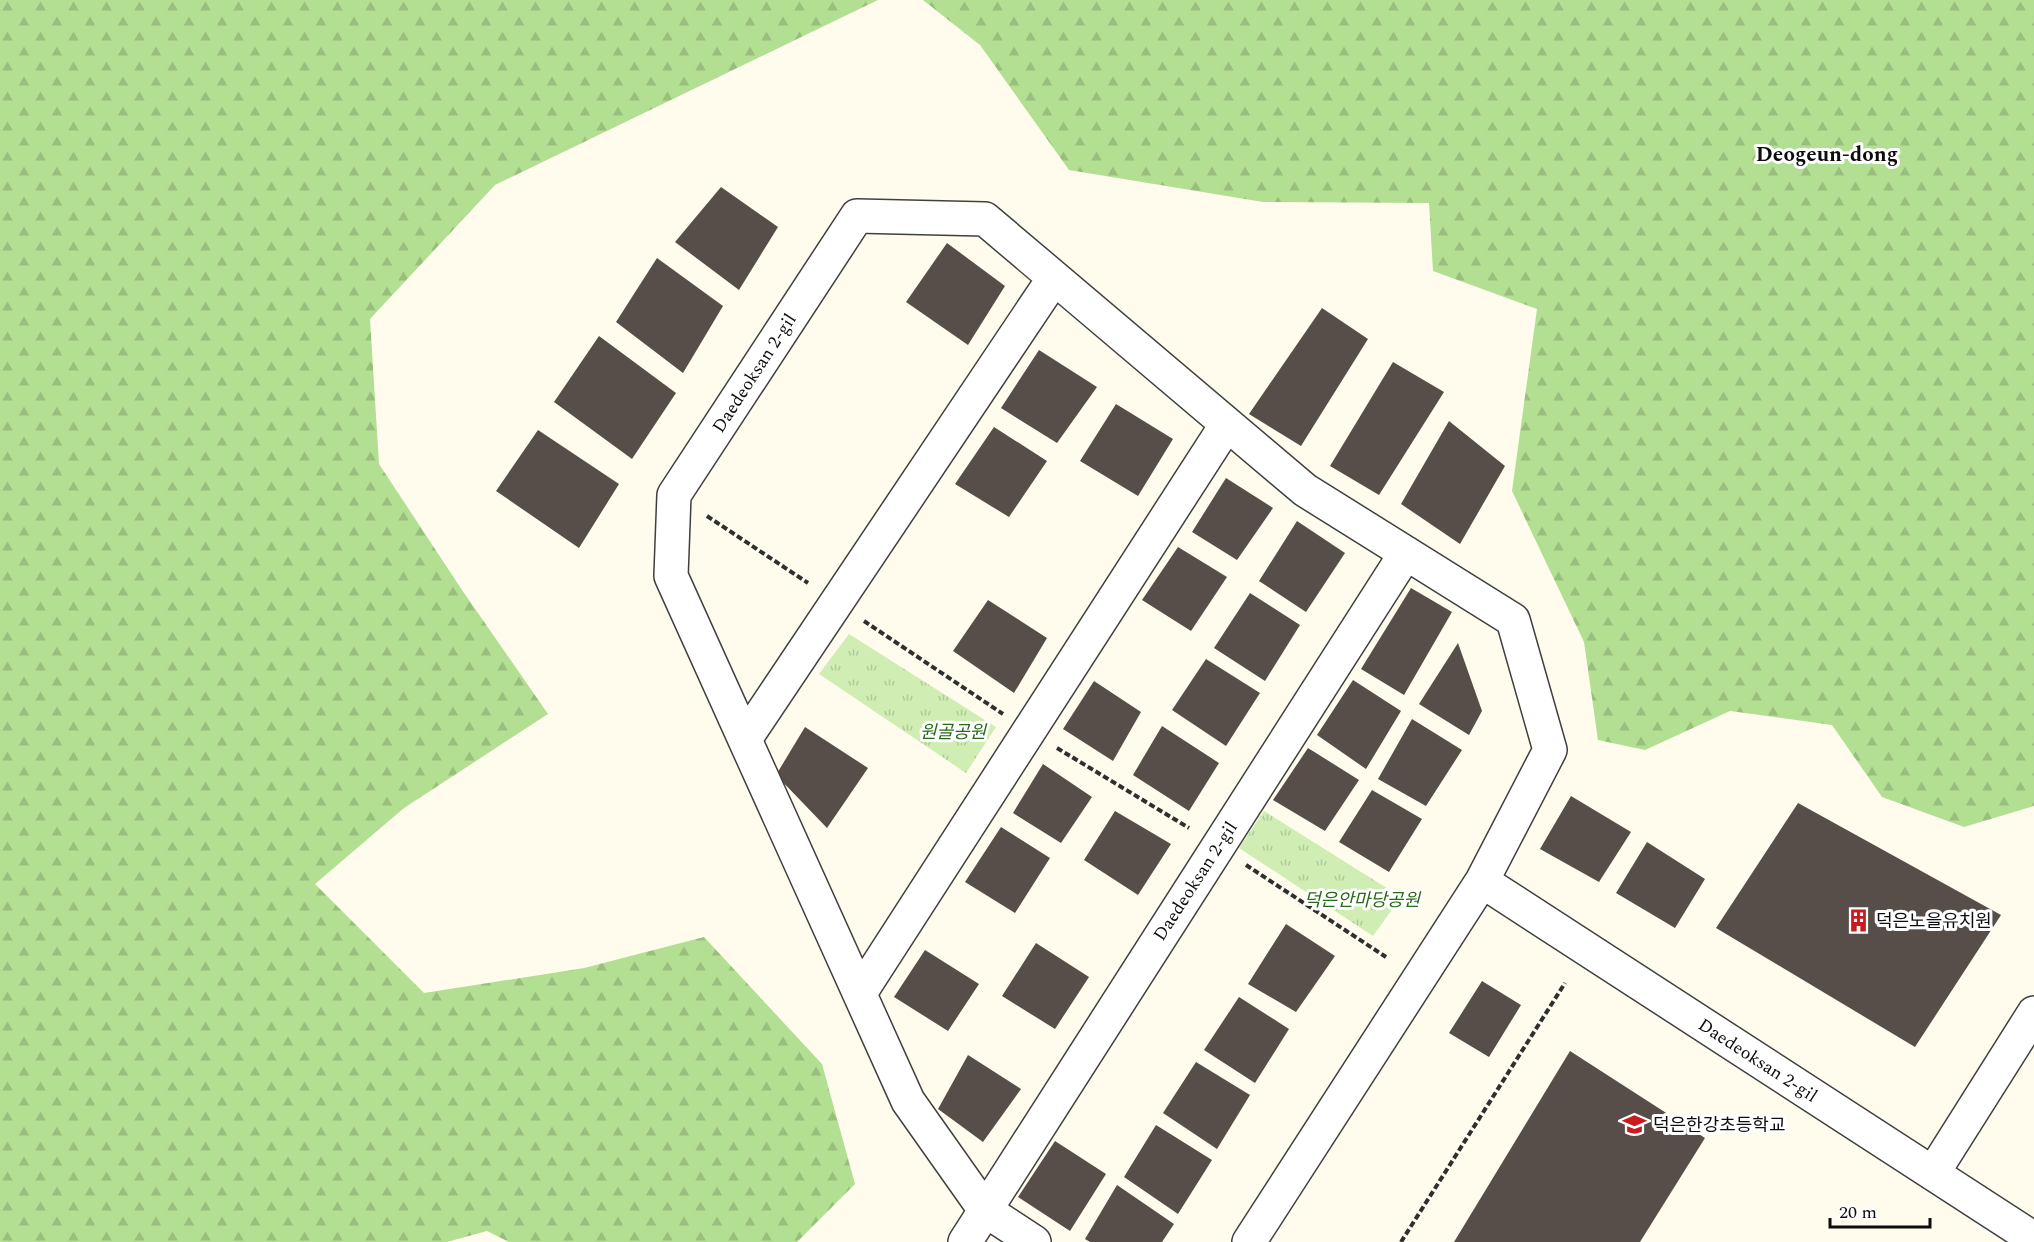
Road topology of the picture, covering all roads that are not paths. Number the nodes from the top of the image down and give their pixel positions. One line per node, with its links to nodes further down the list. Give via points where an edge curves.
1 (1054, 278): 2 (street, Daedeoksan 2-gil); 4 (street); 4 (street, Daedeoksan 2-gil, via 985,219 857,216 674,495 671,576)
2 (1227, 424): 3 (street, Daedeoksan 2-gil, via 1305,490); 6 (street)
3 (1406, 553): 5 (street, Daedeoksan 2-gil, via 1513,620 1551,750); 9 (street, Daedeoksan 2-gil)
4 (745, 740): 6 (street, Daedeoksan 2-gil)
5 (1482, 881): 8 (street, Daedeoksan 2-gil); 13 (street, Daedeoksan 2-gil)
6 (860, 993): 9 (street, Daedeoksan 2-gil, via 908,1101)
7 (2034, 1013): 8 (street)
8 (1932, 1173): 10 (street, Daedeoksan 2-gil)
9 (985, 1210): 11 (street); 12 (street, Daedeoksan 2-gil)
10 (2034, 1239)
11 (965, 1242)
12 (1034, 1242)
13 (1249, 1242)

